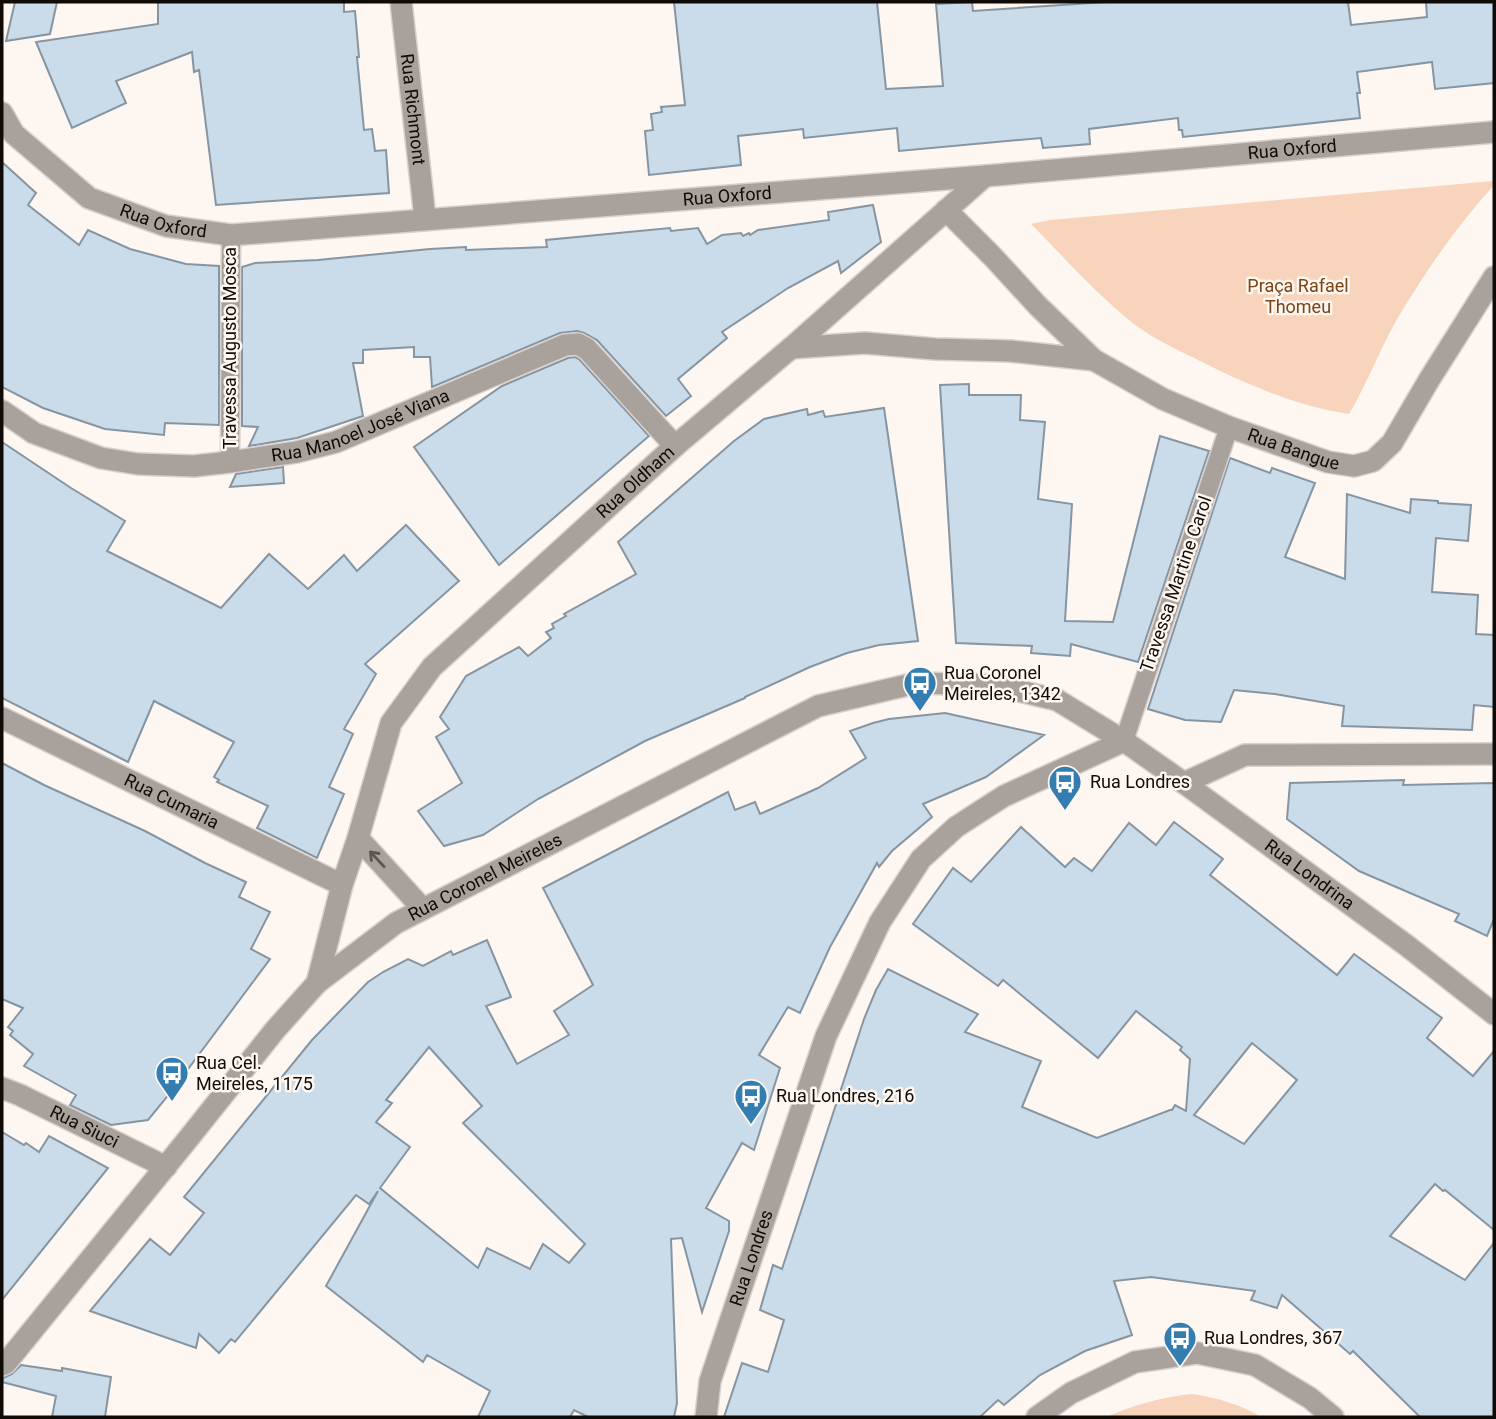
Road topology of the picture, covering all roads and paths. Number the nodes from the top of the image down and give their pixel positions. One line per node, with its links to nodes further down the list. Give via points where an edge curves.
1 (401, 2): 6 (street, Rua Richmont)
2 (2, 113): 7 (street, Rua Oxford, via 14,134 89,198 166,226)
3 (1494, 132): 4 (street, Rua Oxford)
4 (985, 176): 5 (street, Rua Oldham); 6 (street, Rua Oxford)
5 (946, 210): 9 (street, Rua Oldham); 10 (street, Rua Bangue)
6 (425, 218): 7 (street, Rua Oxford)
7 (230, 234): 14 (lane, Travessa Augusto Mosca)
8 (1494, 277): 12 (street, Rua Bangue, via 1392,443 1373,461 1354,466 1328,462)
9 (791, 348): 10 (street, Rua Bangue, via 865,343); 13 (street, Rua Oldham)
10 (1094, 360): 12 (street, Rua Bangue, via 1163,399)
11 (2, 411): 14 (street, Rua Manoel José Viana, via 34,433 101,458 152,465)
12 (1228, 428): 16 (lane, Travessa Martine Carol)
13 (675, 446): 14 (street, Rua Manoel José Viana, via 578,344 565,345 336,442); 19 (street, Rua Oldham, via 432,667 391,723)
14 (230, 462)
15 (2, 718): 20 (street, Rua Cumaria)
16 (1124, 741): 18 (street, Rua Londrina); 21 (street, Rua Coronel Meireles, via 1057,700 995,685 916,683 818,706); 27 (street, Rua Londres, via 1004,796 957,827 921,859 880,922 826,1036 710,1381)
17 (1494, 754): 18 (street, via 1245,755)
18 (1184, 783): 23 (street, Rua Londrina)
19 (358, 838): 20 (street, Rua Oldham); 21 (street, one-way to 19)
20 (342, 885): 22 (street, Rua Oldham)
21 (423, 909): 22 (street, Rua Coronel Meireles, via 396,923)
22 (317, 983): 25 (street, Rua Coronel Meireles)
23 (1494, 1014)
24 (2, 1088): 25 (street, Rua Siuci)
25 (166, 1167): 26 (street, Rua Coronel Meireles)
26 (2, 1365)
27 (706, 1417)
28 (1037, 1417): 29 (street, via 1071,1393 1135,1362 1197,1353 1255,1365)
29 (1333, 1417)

